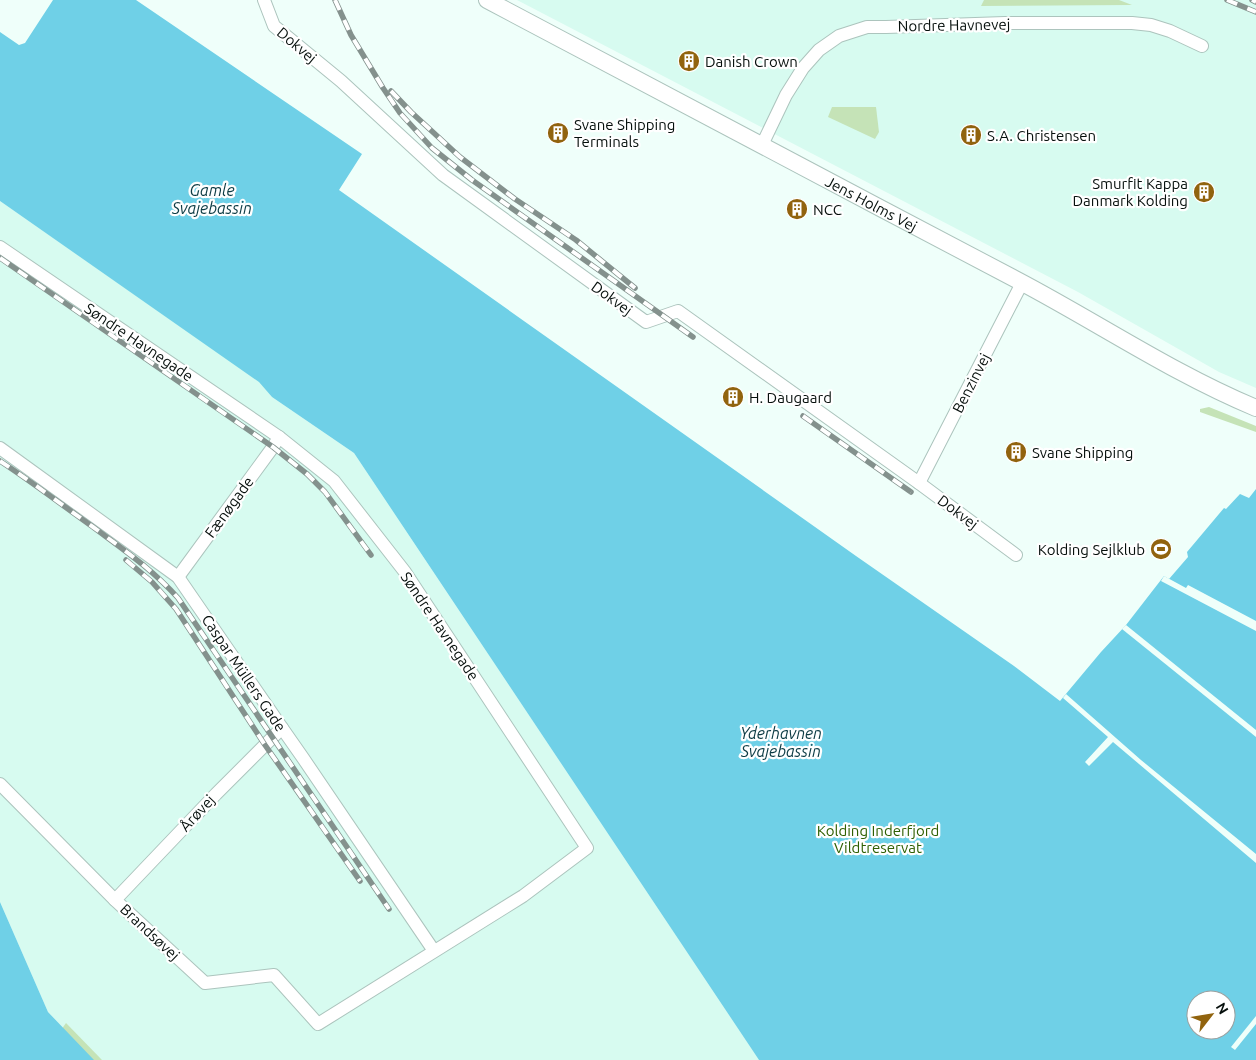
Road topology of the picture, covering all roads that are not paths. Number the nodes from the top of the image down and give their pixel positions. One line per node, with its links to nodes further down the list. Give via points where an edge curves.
1 (264, 0): 10 (street, Dokvej, via 274,26 443,175 646,322 678,311)
2 (487, 0): 4 (main road, Jens Holms Vej)
3 (1202, 46): 4 (street, Nordre Havnevej, via 1170,31 1132,23 867,28 839,36 819,50 786,95)
4 (762, 145): 6 (main road, Jens Holms Vej)
5 (0, 247): 8 (street, Søndre Havnegade)
6 (1022, 283): 7 (main road, Jens Holms Vej, via 1143,352); 10 (street, Benzinvej)
7 (1256, 408)
8 (279, 437): 12 (street, Fænøgade); 16 (street, Søndre Havnegade, via 334,481 405,572 587,848 523,896)
9 (0, 448): 12 (street, Caspar Müllers Gade)
10 (919, 483): 11 (street, Dokvej)
11 (1016, 555)
12 (178, 577): 13 (street, Caspar Müllers Gade)
13 (282, 728): 15 (street, Årøvej); 16 (street, Caspar Müllers Gade)
14 (0, 784): 15 (street, Brandsøvej)
15 (115, 900): 17 (street, Brandsøvej, via 205,983 274,975)
16 (434, 951): 17 (street, Søndre Havnegade)
17 (318, 1024)

